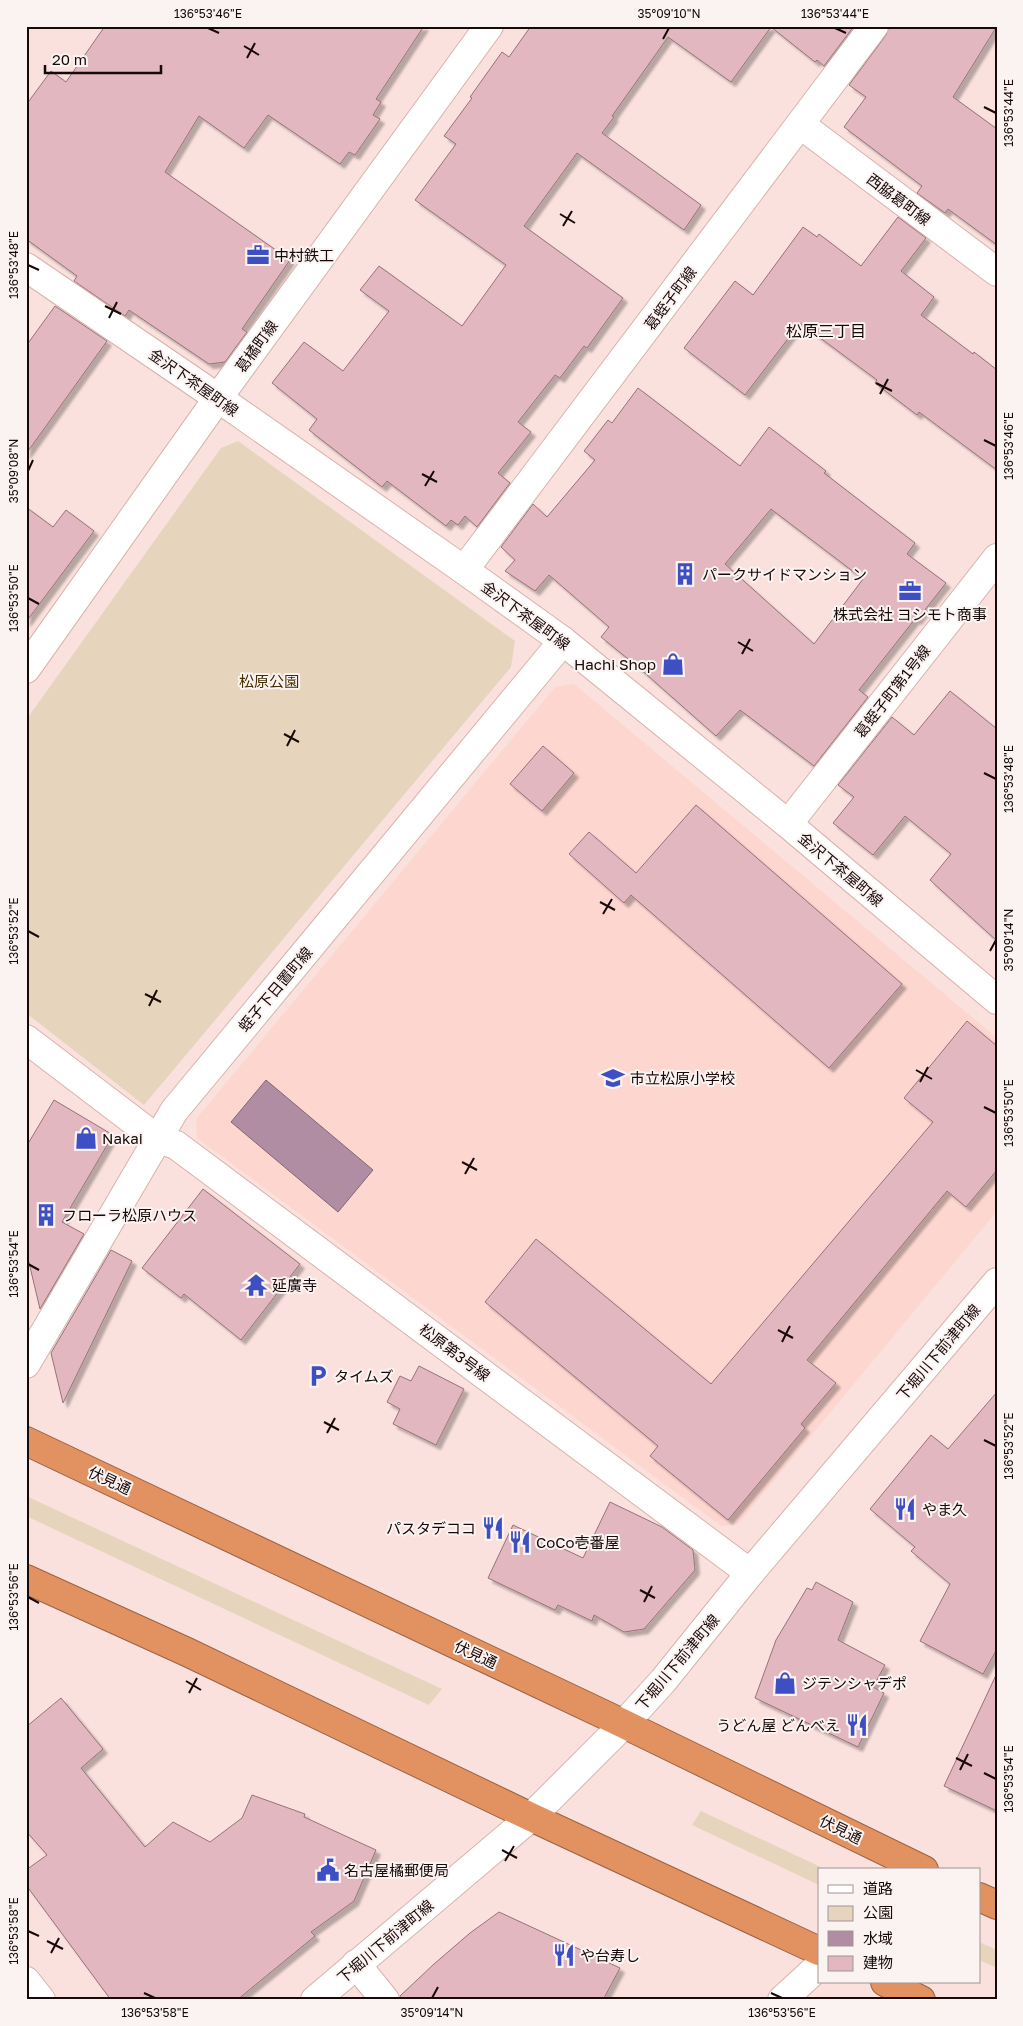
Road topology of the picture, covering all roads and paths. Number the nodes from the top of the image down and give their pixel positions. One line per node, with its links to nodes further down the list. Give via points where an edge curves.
1 (489, 26): 6 (street, 葛橘町線)
2 (874, 26): 3 (street, 葛蛭子町線)
3 (801, 125): 5 (street, 西脇葛町線); 8 (street, 葛蛭子町線)
4 (26, 267): 6 (street, 金沢下茶屋町線)
5 (997, 272)
6 (218, 398): 8 (street, 金沢下茶屋町線); 10 (street, 葛橘町線)
7 (997, 558): 11 (street, 葛蛭子町第1号線)
8 (464, 570): 9 (street, 金沢下茶屋町線)
9 (563, 641): 11 (street, 金沢下茶屋町線); 14 (street, 蛭子下日置町線, via 174,1111)
10 (26, 668)
11 (788, 824): 12 (street, 金沢下茶屋町線)
12 (997, 1000)
13 (26, 1039): 14 (street, 松原第3号線)
14 (156, 1138): 16 (street, 蛭子下日置町線); 18 (street, 松原第3号線, via 176,1145)
15 (997, 1282): 18 (street, 下堀川下前津町線)
16 (26, 1364)
17 (26, 1441): 20 (highway, 伏見通)
18 (750, 1573): 20 (street, 下堀川下前津町線)
19 (26, 1579): 21 (highway, via 187,1652)
20 (624, 1724): 21 (street, 下堀川下前津町線); 22 (highway, 伏見通)
21 (531, 1817): 25 (highway); 26 (street, 下堀川下前津町線)
22 (920, 1868)
23 (980, 1897): 24 (highway)
24 (997, 1905)
25 (818, 1951)
26 (356, 1964): 31 (street, 下堀川下前津町線); 32 (street)
27 (818, 1967): 33 (street)
28 (26, 1981): 30 (street)
29 (889, 1984): 34 (highway)
30 (40, 2000)
31 (315, 2000)
32 (385, 2000)
33 (782, 2000)
34 (921, 2000)

